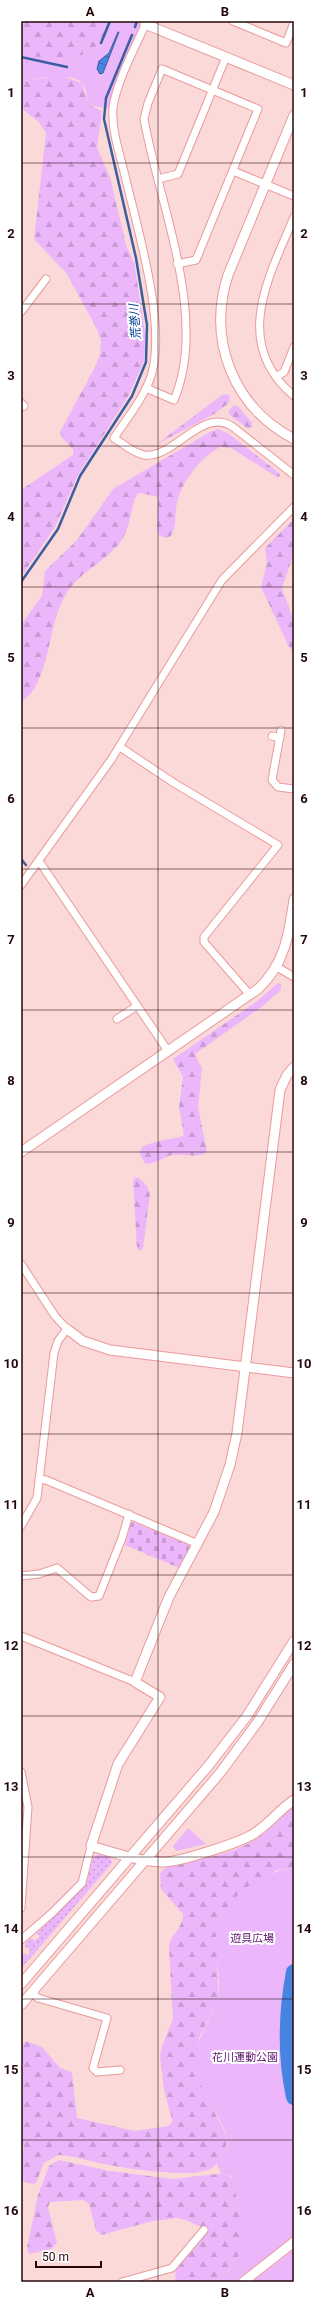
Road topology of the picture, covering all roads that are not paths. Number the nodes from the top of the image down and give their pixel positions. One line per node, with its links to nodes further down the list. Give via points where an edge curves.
1 (233, 21): 3 (street, via 286,43)
2 (146, 22): 4 (street); 18 (street, via 116,96 113,118 144,257 155,324 156,350)
3 (294, 23)
4 (226, 57): 5 (street); 6 (street)
5 (294, 85)
6 (212, 91): 8 (street, via 258,109); 9 (street, via 178,174); 9 (street, via 162,70 144,119)
7 (294, 115): 10 (street)
8 (233, 171): 10 (street); 13 (street, via 196,260)
9 (158, 179): 13 (street)
10 (265, 184): 11 (street); 20 (street, via 224,287 220,311 221,335 226,359 241,392 265,420)
11 (294, 196)
12 (294, 217): 17 (street, via 263,292 259,314 263,348)
13 (177, 264): 18 (street, via 187,332 184,369 174,400)
14 (46, 279): 15 (street)
15 (21, 312)
16 (294, 347): 17 (street, via 284,372)
17 (276, 377): 19 (street)
18 (146, 388): 21 (street, via 114,438 134,451 153,454 206,424 223,422)
19 (294, 396)
20 (294, 439)
21 (294, 475)
22 (294, 507): 26 (street, via 222,580)
23 (281, 730): 25 (street)
24 (272, 736): 25 (street)
25 (280, 738): 27 (street, via 272,780 278,787)
26 (120, 747): 28 (street); 33 (street, via 174,783 278,845 204,937 204,942)
27 (294, 789)
28 (39, 861): 29 (street); 34 (street)
29 (21, 885)
30 (294, 899): 31 (street, via 288,942)
31 (277, 967): 32 (street); 33 (street, via 265,983)
32 (294, 977)
33 (250, 995): 36 (street)
34 (137, 1006): 35 (street); 36 (street)
35 (117, 1019)
36 (168, 1051): 38 (street)
37 (294, 1067): 41 (street, via 286,1075 280,1090)
38 (21, 1152)
39 (21, 1264): 40 (street, via 55,1316)
40 (67, 1329): 41 (street, via 83,1341 110,1350); 43 (street, via 58,1341 54,1353)
41 (245, 1367): 42 (street); 46 (street, via 237,1433 230,1465 214,1512)
42 (294, 1373)
43 (39, 1479): 44 (street); 45 (street, via 37,1498)
44 (129, 1514): 46 (street); 47 (street, via 99,1596 91,1597 57,1568)
45 (21, 1526)
46 (198, 1544): 51 (street, via 166,1604)
47 (21, 1576)
48 (21, 1636): 51 (street)
49 (294, 1641): 55 (street, via 264,1690 228,1740)
50 (294, 1664): 56 (street, via 230,1761)
51 (135, 1682): 54 (street, via 160,1697 118,1764)
52 (21, 1772): 57 (street, via 28,1807)
53 (294, 1800): 56 (street, via 263,1827 240,1841 167,1862)
54 (91, 1846): 55 (street); 58 (street, via 82,1883 48,1918)
55 (130, 1858): 56 (street); 59 (street)
56 (146, 1860): 60 (street)
57 (21, 1908)
58 (21, 1940)
59 (21, 1983)
60 (32, 1993): 61 (street); 62 (street, via 38,1998 107,2018 93,2068 97,2072)
61 (21, 2005)
62 (120, 2070)
63 (204, 2230): 65 (street, via 172,2268)
64 (294, 2242): 66 (street)
65 (122, 2282)
66 (243, 2282)

